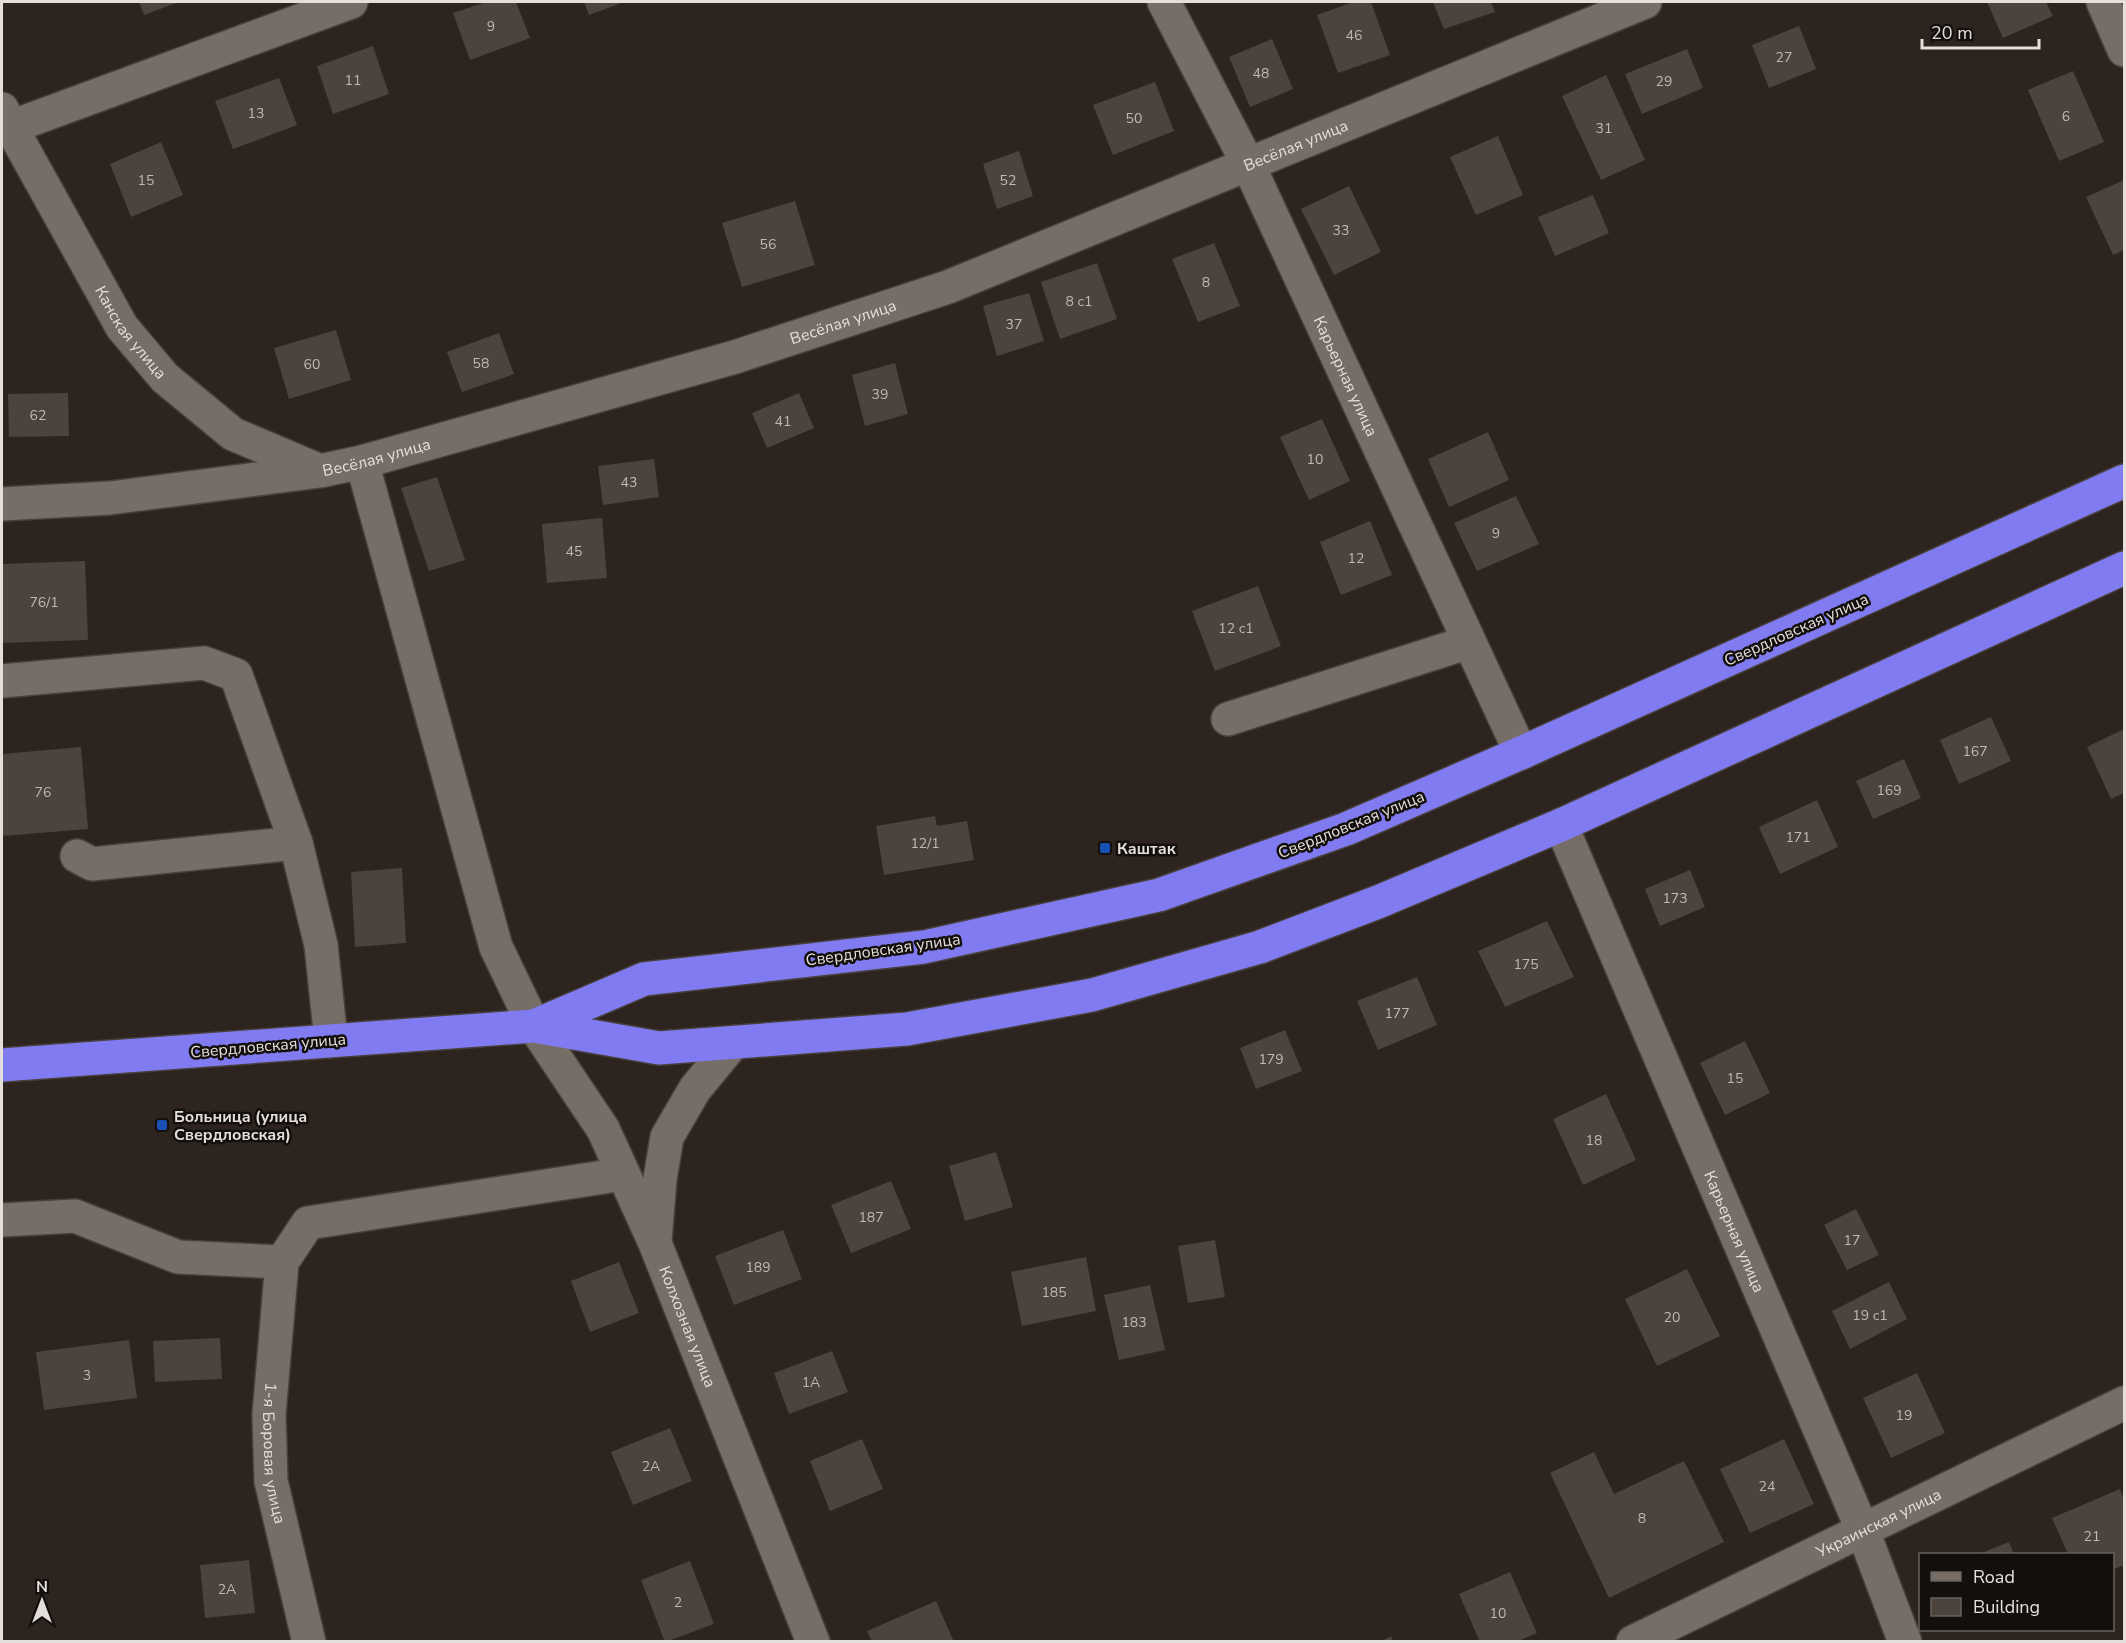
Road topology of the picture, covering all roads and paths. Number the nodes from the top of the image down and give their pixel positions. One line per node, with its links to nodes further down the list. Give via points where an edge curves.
1 (351, 2): 6 (street, Канская улица)
2 (1164, 2): 7 (street, Карьерная улица)
3 (1645, 2): 7 (street, Весёлая улица)
4 (2103, 2): 5 (street)
5 (2124, 50)
6 (6, 117): 9 (street, Канская улица, via 122,327 165,378 233,434)
7 (1248, 164): 8 (street, Весёлая улица, via 948,287 735,357); 13 (street, Карьерная улица)
8 (362, 462): 9 (street, Весёлая улица); 20 (street, Колхозная улица, via 496,947)
9 (320, 471): 11 (street, Весёлая улица, via 110,498)
10 (2124, 481): 16 (highway, Свердловская улица)
11 (2, 504)
12 (2124, 568): 17 (highway, Свердловская улица)
13 (1469, 642): 15 (street); 16 (street, Карьерная улица)
14 (2, 681): 18 (street, via 204,663 236,675)
15 (1228, 719)
16 (1521, 753): 20 (highway, Свердловская улица, via 1346,829 1159,896 924,947 644,979)
17 (1561, 825): 22 (highway, Свердловская улица, via 1260,947 1092,995 907,1029); 29 (street, Карьерная улица)
18 (296, 843): 19 (street, via 92,864); 21 (street, via 321,945)
19 (77, 856)
20 (534, 1026): 21 (highway, Свердловская улица); 22 (highway, Свердловская улица, via 659,1048); 24 (street, Колхозная улица, via 603,1129)
21 (331, 1040): 23 (highway, Свердловская улица)
22 (733, 1043): 26 (street, via 695,1089 667,1137)
23 (2, 1065)
24 (623, 1174): 26 (street, Колхозная улица); 27 (street, via 308,1223)
25 (2, 1220): 27 (street, via 75,1216 178,1257)
26 (655, 1243): 31 (street, Колхозная улица)
27 (282, 1262): 30 (street, 1-я Боровая улица, via 269,1415 271,1482)
28 (2124, 1403): 29 (street, Украинская улица)
29 (1863, 1531): 32 (street, Украинская улица); 33 (street, Карьерная улица)
30 (309, 1641)
31 (813, 1641)
32 (1633, 1641)
33 (1905, 1641)

